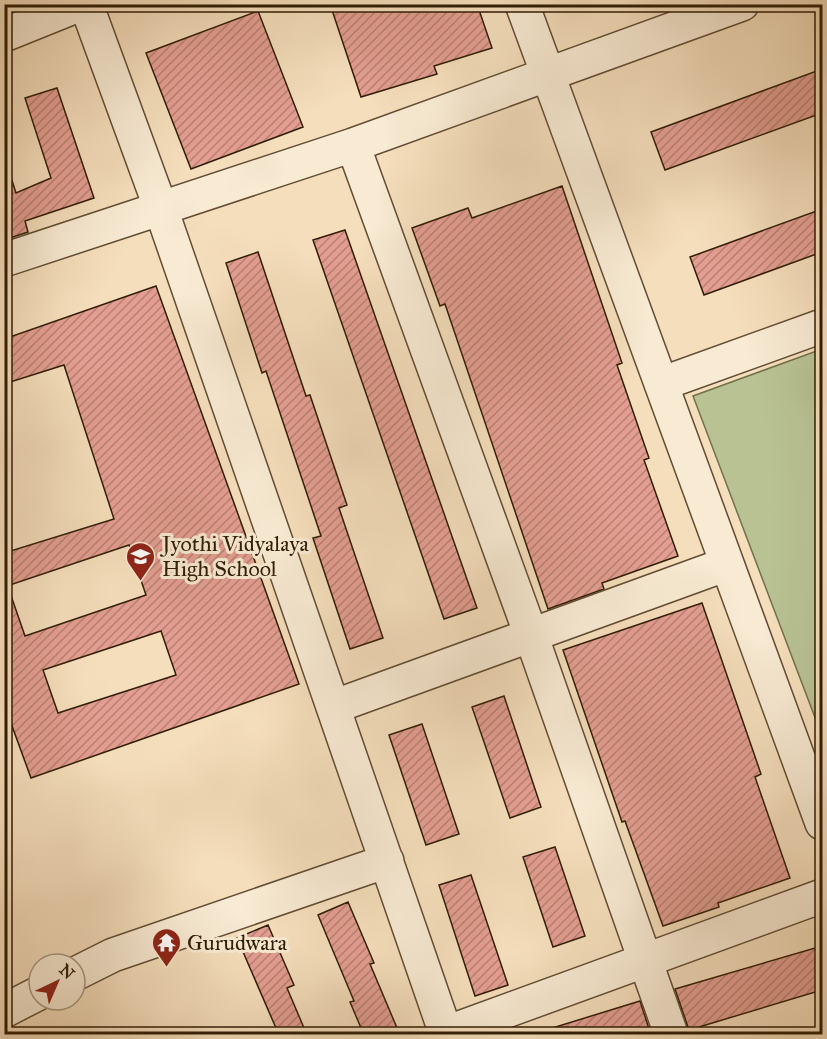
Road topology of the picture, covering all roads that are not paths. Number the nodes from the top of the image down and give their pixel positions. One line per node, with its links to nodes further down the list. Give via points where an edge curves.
1 (81, 4): 5 (street)
2 (86, 4): 8 (street)
3 (522, 4): 6 (street)
4 (742, 4): 6 (street)
5 (4, 35)
6 (549, 76): 7 (street); 11 (street)
7 (353, 145): 8 (street); 13 (street)
8 (161, 209): 9 (street); 14 (street)
9 (4, 260)
10 (822, 326): 11 (street)
11 (661, 384): 12 (street)
12 (727, 564): 13 (street); 15 (street)
13 (531, 635): 14 (street); 18 (street)
14 (333, 707): 16 (street)
15 (822, 823)
16 (387, 861): 19 (street, via 113,955); 22 (street)
17 (822, 896): 18 (street)
18 (645, 958): 22 (street); 23 (street)
19 (87, 968)
20 (27, 999): 21 (street)
21 (4, 1011)
22 (446, 1034)
23 (671, 1035)

